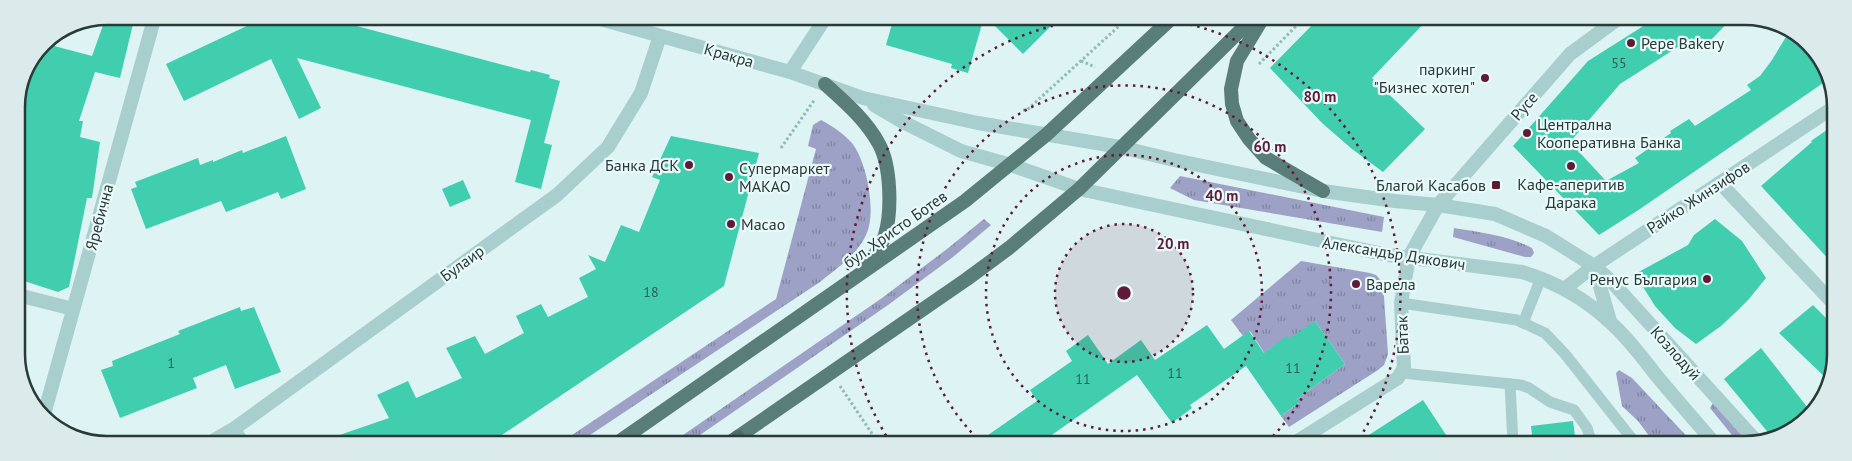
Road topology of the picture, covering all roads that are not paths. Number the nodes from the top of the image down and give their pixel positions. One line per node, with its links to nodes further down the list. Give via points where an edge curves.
1 (152, 25): 28 (street, Яребична)
2 (621, 25): 8 (street, Кракра)
3 (821, 25): 9 (street)
4 (1165, 25): 13 (main road, бул. Христо Ботев)
5 (1246, 25): 14 (main road)
6 (1259, 25): 18 (main road, via 1237,61 1231,89 1237,121 1266,158)
7 (1609, 25): 19 (street, Русе, via 1570,54)
8 (660, 36): 9 (street, Кракра); 34 (street, Булаир, via 641,93 608,147 557,195)
9 (790, 72): 10 (street, Кракра)
10 (825, 84): 11 (street, Кракра); 22 (main road, via 862,119 880,145 888,168 889,210 885,236 876,254)
11 (863, 98): 13 (street, Кракра, via 978,124); 15 (street, Кракра, via 962,151)
12 (1827, 112): 16 (street, Райко Жинзифов)
13 (1046, 135): 14 (street); 15 (main road, бул. Христо Ботев)
14 (1120, 147): 17 (main road); 18 (street)
15 (1011, 165): 17 (street, Александър Дякович); 22 (main road, бул. Христо Ботев, via 965,202)
16 (1720, 183): 21 (street, Райко Жинзифов); 26 (street)
17 (1079, 189): 20 (street, Александър Дякович); 38 (main road, via 1009,248)
18 (1323, 191): 19 (street)
19 (1438, 205): 20 (street, Батак); 21 (street, via 1495,214 1546,236)
20 (1409, 257): 23 (street, Александър Дякович, via 1522,272); 27 (street, Батак)
21 (1594, 266): 24 (street, Райко Жинзифов); 29 (street); 44 (street, Козлодуй, via 1611,280)
22 (857, 277): 37 (main road, бул. Христо Ботев)
23 (1541, 278): 24 (street, Александър Дякович); 30 (lane)
24 (1564, 289): 29 (street, Александър Дякович)
25 (25, 297): 28 (street)
26 (1827, 297)
27 (1400, 303): 30 (lane); 31 (street, Батак)
28 (73, 309): 33 (street, Яребична)
29 (1610, 321): 43 (street, Александър Дякович)
30 (1523, 323): 42 (lane, via 1545,333 1565,354)
31 (1402, 373): 32 (lane); 39 (street, Батак, via 1394,382)
32 (1510, 384): 40 (lane); 41 (lane, via 1529,388 1550,402 1574,410)
33 (46, 408)
34 (235, 428): 35 (street, Булаир); 36 (lane)
35 (221, 436)
36 (240, 436)
37 (628, 436)
38 (739, 436)
39 (1306, 436)
40 (1513, 436)
41 (1590, 436)
42 (1630, 436)
43 (1709, 436)
44 (1752, 436)

